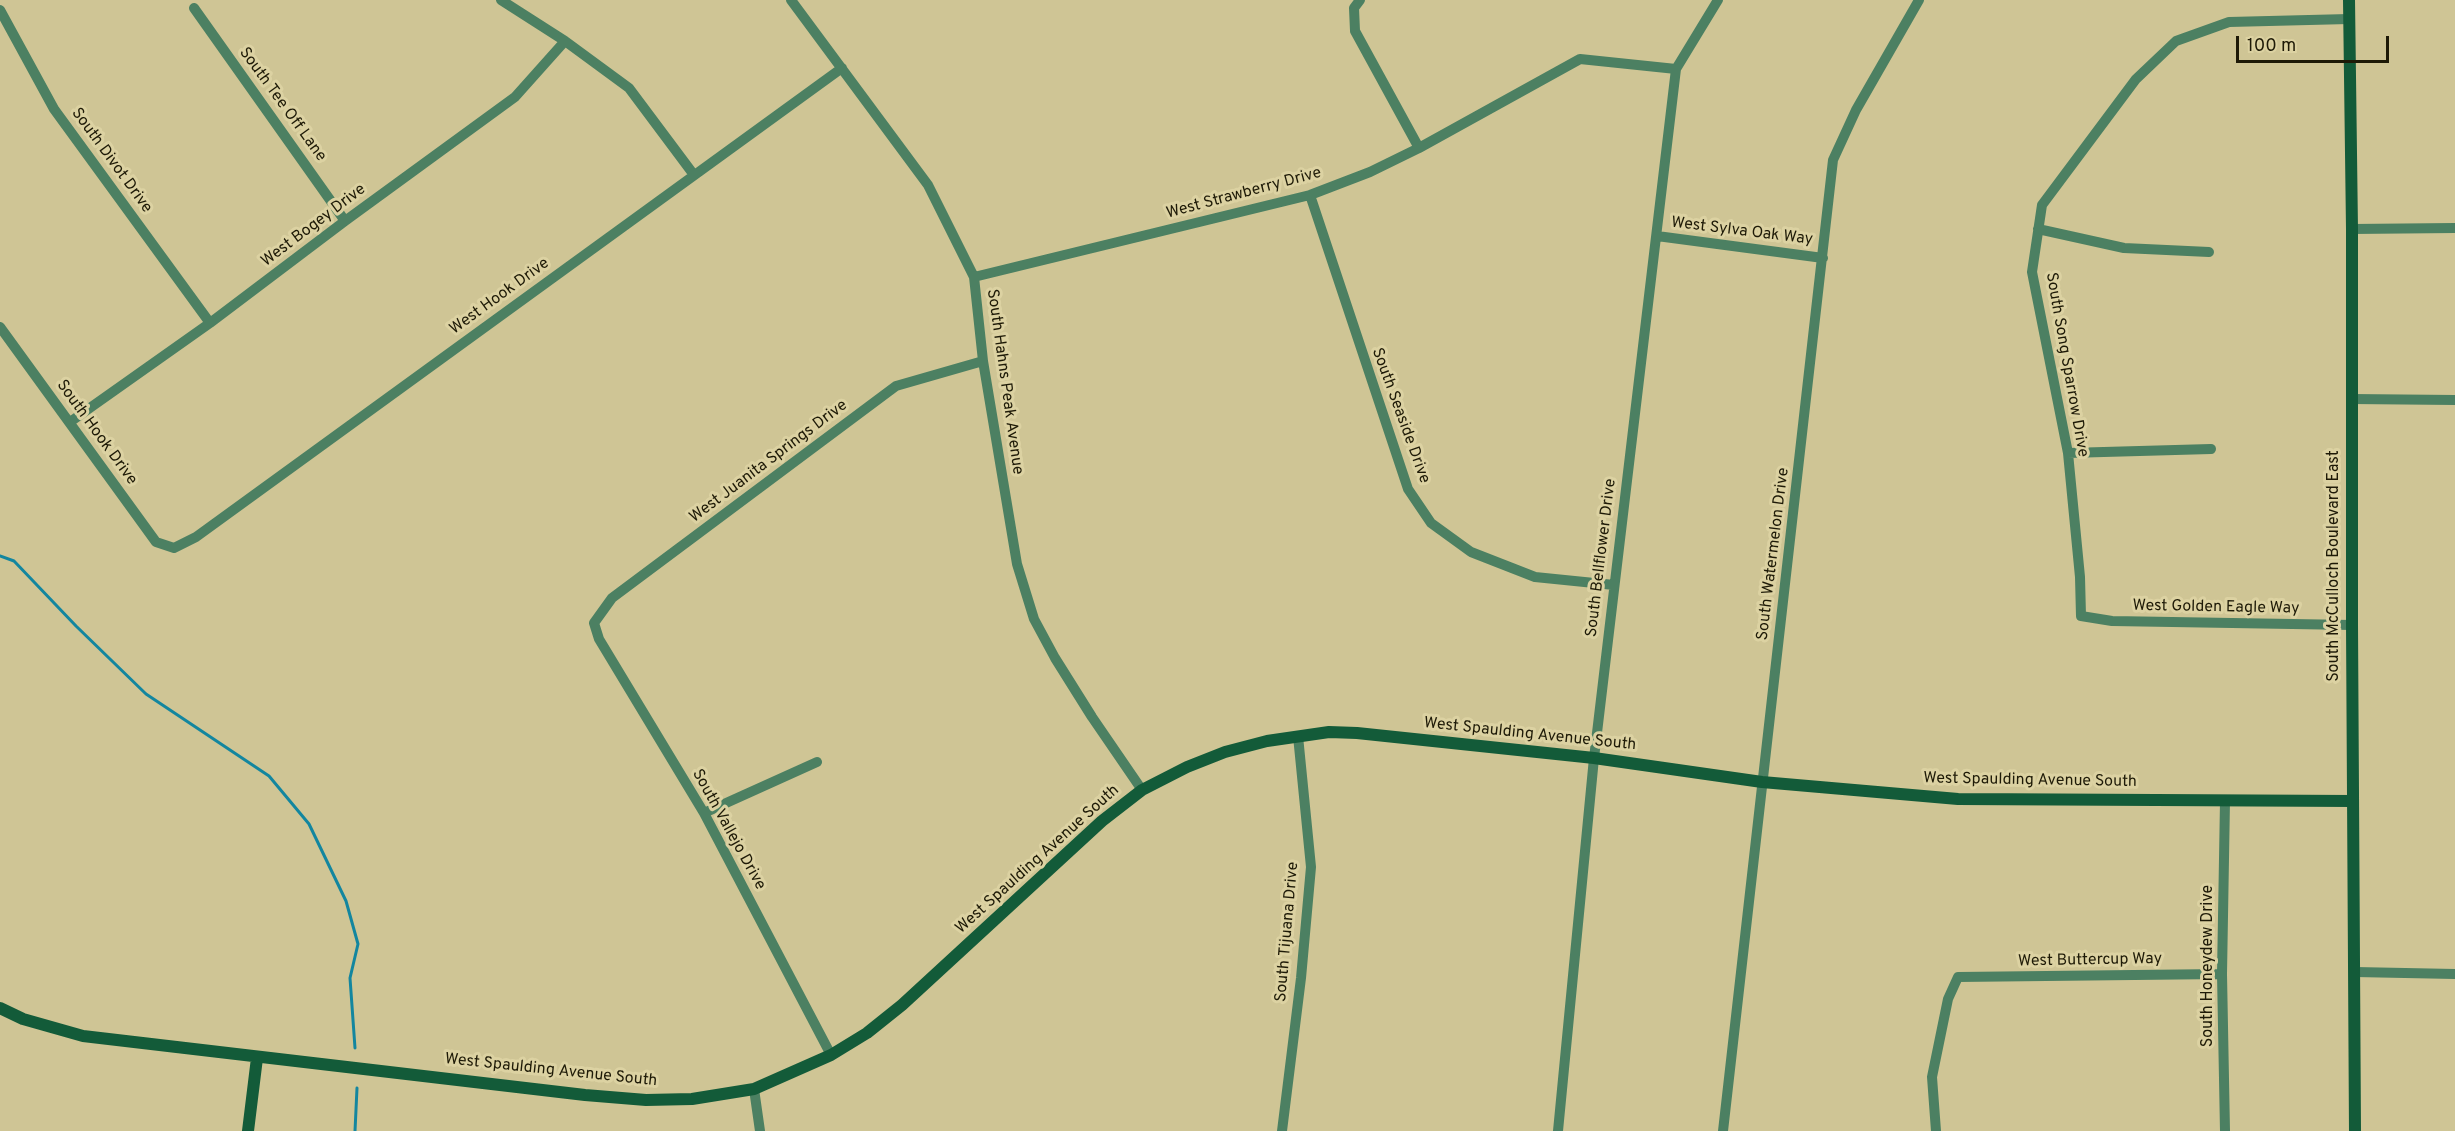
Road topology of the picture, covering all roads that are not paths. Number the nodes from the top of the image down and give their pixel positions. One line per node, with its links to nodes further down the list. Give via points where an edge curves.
1 (501, 0): 10 (street)
2 (791, 0): 11 (street, South Hahns Peak Avenue)
3 (1360, 0): 13 (street, via 1354,8 1355,31)
4 (1718, 0): 12 (street, South Bellflower Drive)
5 (1918, 0): 22 (street, South Watermelon Drive, via 1856,110 1833,160)
6 (2349, 0): 9 (street, South McCulloch Boulevard East)
7 (194, 8): 16 (street, South Tee Off Lane)
8 (0, 10): 24 (street, South Divot Drive, via 54,109)
9 (2349, 19): 18 (street, South Song Sparrow Drive, via 2229,22 2176,41 2136,79 2042,204); 19 (street, South McCulloch Boulevard East)
10 (565, 41): 14 (street, via 629,88); 16 (street, West Bogey Drive, via 515,96)
11 (843, 68): 14 (street, West Hook Drive); 23 (street, South Hahns Peak Avenue, via 928,185)
12 (1676, 69): 13 (street, West Strawberry Drive, via 1580,60); 20 (street, South Bellflower Drive)
13 (1419, 148): 15 (street, West Strawberry Drive)
14 (694, 175): 32 (street, West Hook Drive, via 196,537)
15 (1310, 195): 23 (street, West Strawberry Drive); 33 (street, South Seaside Drive, via 1408,489 1431,524 1471,552 1535,578)
16 (345, 220): 24 (street, West Bogey Drive)
17 (2455, 228): 19 (street)
18 (2038, 229): 21 (street, via 2124,248); 31 (street, South Song Sparrow Drive, via 2032,272)
19 (2352, 229): 27 (street, South McCulloch Boulevard East)
20 (1658, 236): 22 (street, West Sylva Oak Way); 33 (street, South Bellflower Drive)
21 (2209, 252)
22 (1823, 258): 40 (street, South Watermelon Drive)
23 (974, 277): 26 (street, South Hahns Peak Avenue)
24 (210, 323): 29 (street, West Bogey Drive)
25 (0, 327): 29 (street, South Hook Drive)
26 (983, 361): 35 (street, West Juanita Springs Drive, via 896,386 612,598); 41 (street, South Hahns Peak Avenue, via 1017,564 1034,619 1088,712)
27 (2351, 399): 28 (street); 36 (street, South McCulloch Boulevard East)
28 (2455, 400)
29 (70, 422): 32 (street, South Hook Drive, via 156,542)
30 (2211, 449): 31 (street)
31 (2068, 453): 34 (street, South Song Sparrow Drive)
32 (174, 548)
33 (1614, 585): 38 (street, South Bellflower Drive)
34 (2081, 616): 36 (street, West Golden Eagle Way, via 2112,621)
35 (594, 623): 44 (street, South Vallejo Drive, via 599,639)
36 (2352, 625): 43 (street, South McCulloch Boulevard East)
37 (1298, 736): 38 (street, West Spaulding Avenue South, via 1357,733); 41 (street, West Spaulding Avenue South, via 1225,752); 54 (street, South Tijuana Drive, via 1311,867)
38 (1593, 758): 40 (street, West Spaulding Avenue South); 55 (street, South Bellflower Drive)
39 (817, 762): 44 (street)
40 (1762, 782): 42 (street, West Spaulding Avenue South, via 1958,799); 56 (street, South Watermelon Drive)
41 (1142, 790): 49 (street, West Spaulding Avenue South, via 1102,821 902,1005)
42 (2225, 801): 43 (street, West Spaulding Avenue South); 46 (street, South Honeydew Drive)
43 (2353, 801): 45 (street, South McCulloch Boulevard East)
44 (704, 813): 49 (street, South Vallejo Drive)
45 (2355, 972): 47 (street); 59 (street, South McCulloch Boulevard East)
46 (2222, 974): 57 (street, West Buttercup Way, via 1958,977 1948,999 1932,1077); 58 (street, South Honeydew Drive)
47 (2455, 974)
48 (0, 1008): 50 (street, West Spaulding Avenue South, via 23,1019 83,1036)
49 (831, 1055): 51 (street, West Spaulding Avenue South)
50 (258, 1058): 51 (street, West Spaulding Avenue South, via 646,1100 692,1099); 52 (street)
51 (754, 1089): 53 (street)
52 (248, 1131)
53 (760, 1131)
54 (1282, 1131)
55 (1558, 1131)
56 (1723, 1131)
57 (1936, 1131)
58 (2225, 1131)
59 (2355, 1131)

